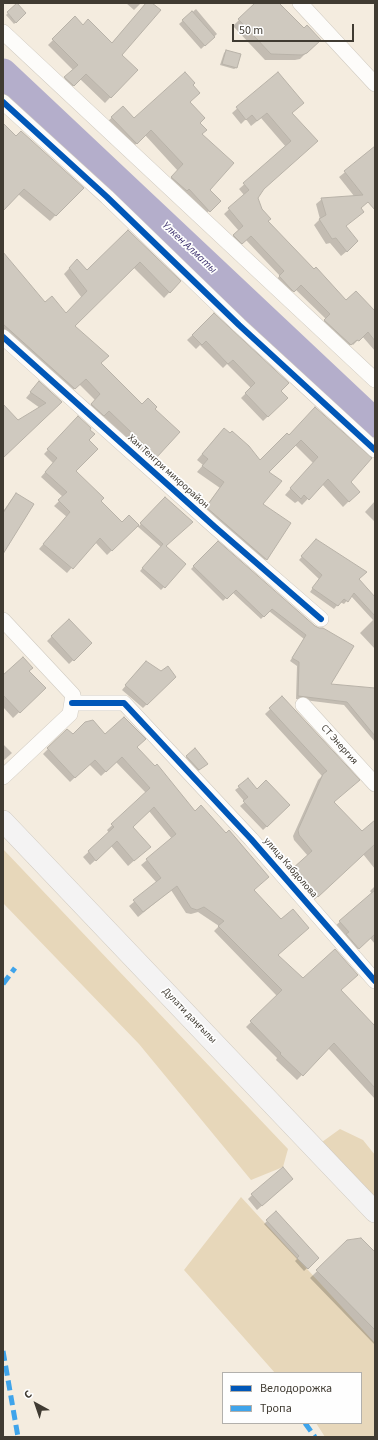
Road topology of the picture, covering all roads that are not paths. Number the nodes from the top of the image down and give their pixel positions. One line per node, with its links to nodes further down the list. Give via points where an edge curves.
1 (300, 3): 3 (street)
2 (3, 32): 6 (street)
3 (375, 84)
4 (3, 102): 7 (street, via 107,196 239,325)
5 (3, 337): 8 (street, Хан Тенгри микрорайон)
6 (375, 380)
7 (375, 450)
8 (321, 619)
9 (3, 620): 10 (street, via 73,695)
10 (72, 703): 12 (street, via 70,714); 15 (street, улица Кабдолова, via 124,703 251,839)
11 (304, 705): 13 (street, СТ Энергия)
12 (3, 777)
13 (375, 784)
14 (3, 821): 16 (main road, Дулати даңғылы)
15 (375, 981)
16 (375, 1212)

